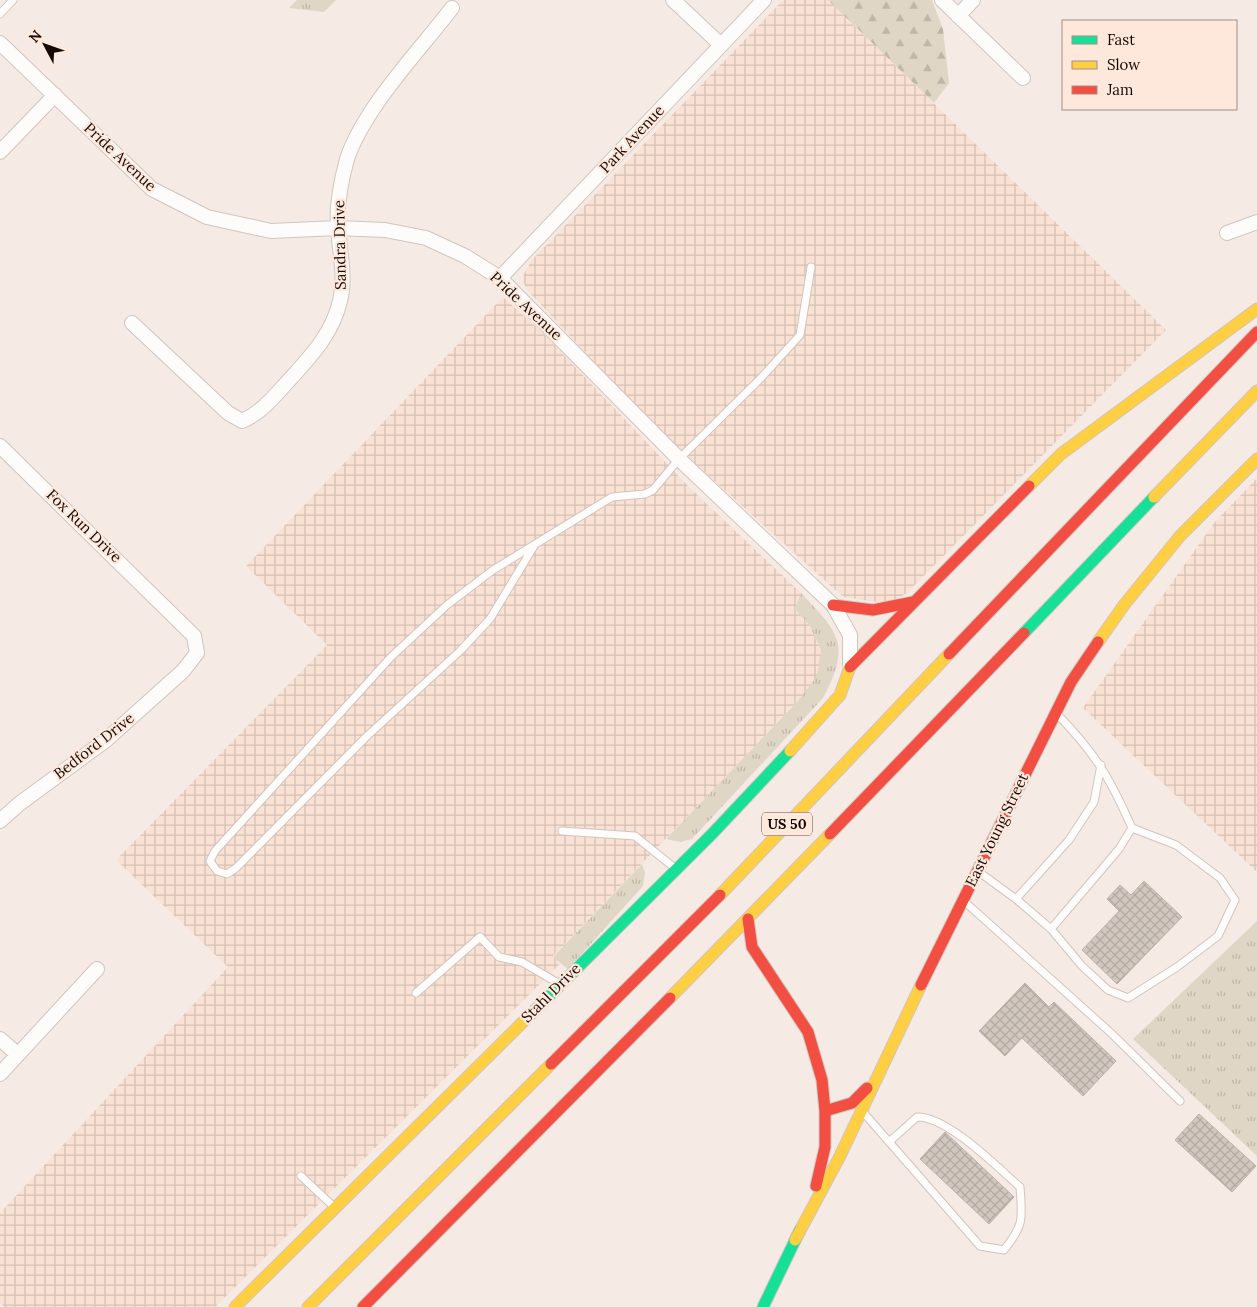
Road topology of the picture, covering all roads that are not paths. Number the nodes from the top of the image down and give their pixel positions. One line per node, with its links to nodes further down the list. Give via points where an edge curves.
1 (13, 0): 7 (lane)
2 (673, 0): 10 (street)
3 (764, 0): 10 (street, Park Avenue)
4 (942, 0): 8 (street)
5 (973, 0): 8 (street)
6 (452, 8): 15 (street, Sandra Drive, via 364,122 346,166)
7 (0, 14)
8 (958, 16): 11 (street)
9 (0, 43): 12 (street, Pride Avenue)
10 (721, 45): 18 (street, Park Avenue)
11 (1024, 78)
12 (55, 95): 13 (street); 15 (street, Pride Avenue, via 152,189 207,217 271,231)
13 (0, 152)
14 (1257, 222): 16 (street)
15 (337, 228): 18 (street, Pride Avenue, via 385,230 426,238 465,256); 20 (street, Sandra Drive, via 343,274 340,302 330,328 316,350 257,415 242,421 228,413)
16 (1226, 233)
17 (811, 267): 24 (lane, via 800,335)
18 (500, 278): 24 (street, Pride Avenue)
19 (1257, 309): 27 (main road, via 1060,454)
20 (132, 323)
21 (1257, 332): 57 (main road, US 50, via 688,928)
22 (1257, 391): 40 (main road, US 50)
23 (0, 446): 30 (street, Fox Run Drive, via 194,636 197,653)
24 (679, 459): 26 (lane, via 653,490 645,494 612,497); 28 (street, Pride Avenue)
25 (1257, 459): 31 (main road, East Young Street, via 1180,536 1124,606 1071,682)
26 (534, 546): 26 (lane, via 493,570 447,605 391,656 216,851 210,861 216,871 227,874 236,868 366,737 460,651 490,619)
27 (914, 602): 28 (main road, via 888,610 862,611); 29 (main road)
28 (833, 605): 29 (street, Pride Avenue, via 850,635)
29 (850, 667): 36 (main road, Stahl Drive, via 840,695 823,716)
30 (186, 668): 33 (street, Bedford Drive, via 106,740)
31 (1055, 712): 32 (lane); 37 (main road, East Young Street)
32 (1101, 765): 34 (lane); 38 (lane, via 1094,802 1070,840)
33 (0, 821)
34 (1132, 828): 41 (lane, via 1119,850); 41 (lane, via 1176,845 1220,878 1236,900 1218,936 1128,998 1108,990 1082,966)
35 (562, 831): 36 (lane, via 635,836)
36 (676, 869): 43 (main road, Stahl Drive)
37 (977, 870): 38 (lane); 39 (main road, East Young Street)
38 (1016, 899): 41 (lane)
39 (962, 900): 48 (main road, East Young Street); 49 (lane, via 1110,1032)
40 (748, 919): 50 (main road, East Young Street, via 752,947 808,1032 822,1080); 58 (main road, US 50)
41 (1051, 929)
42 (97, 969): 46 (street)
43 (560, 984): 44 (lane, via 522,962 498,957 480,937); 54 (main road, Stahl Drive)
44 (416, 993)
45 (0, 1039): 46 (street)
46 (17, 1054): 47 (street)
47 (0, 1074)
48 (874, 1081): 50 (main road, via 852,1103); 51 (main road, East Young Street)
49 (1180, 1101)
50 (825, 1110): 55 (main road, East Young Street, via 825,1147 815,1191)
51 (861, 1110): 52 (lane); 55 (main road, East Young Street)
52 (889, 1142): 52 (lane, via 980,1246 1004,1250 1017,1234 1022,1221 1020,1186 952,1131 926,1117 917,1117)
53 (301, 1176): 54 (lane)
54 (335, 1208): 56 (main road, Stahl Drive)
55 (795, 1240): 59 (main road, East Young Street)
56 (235, 1307)
57 (308, 1307)
58 (363, 1307)
59 (763, 1307)

